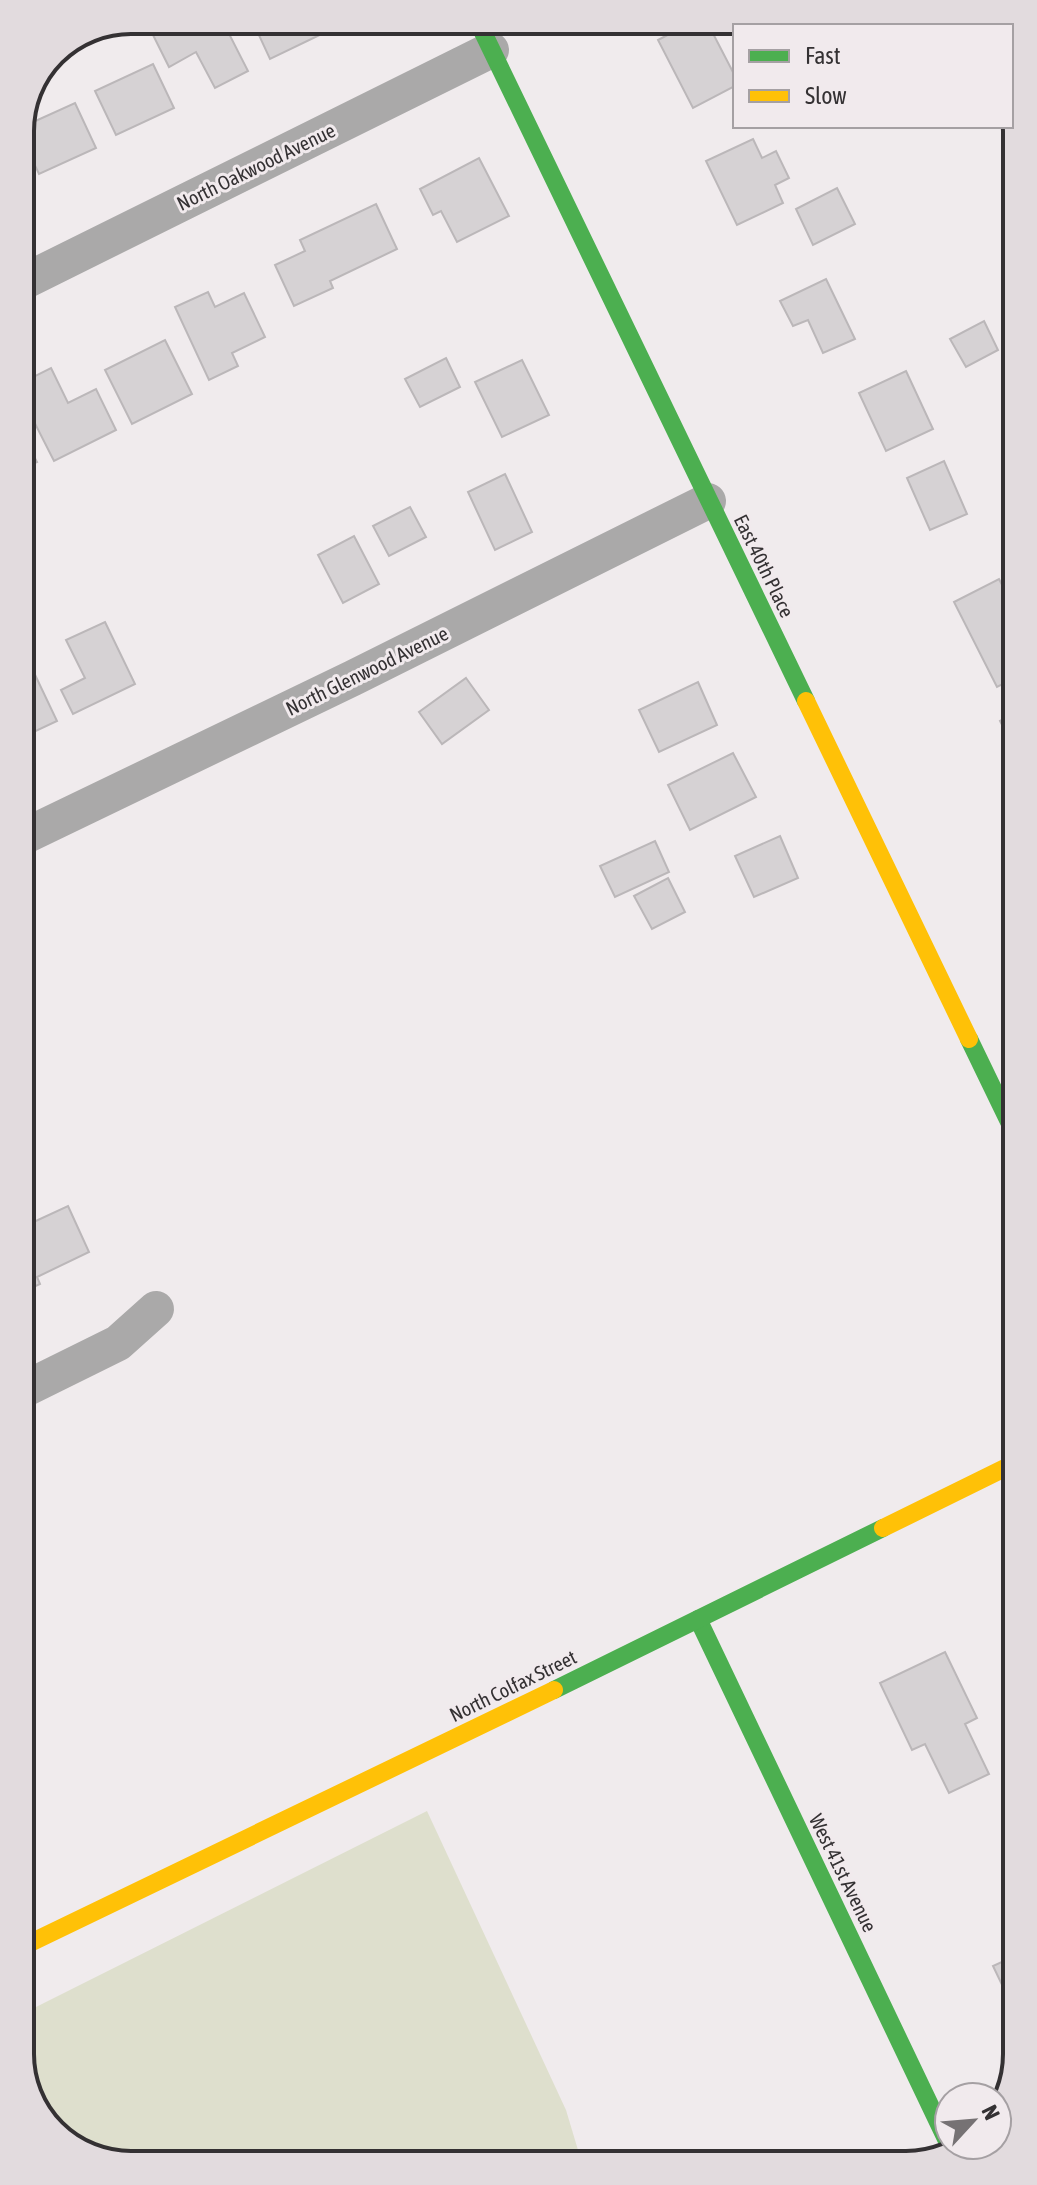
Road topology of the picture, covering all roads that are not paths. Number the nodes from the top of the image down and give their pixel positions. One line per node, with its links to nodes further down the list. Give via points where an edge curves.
1 (484, 35): 2 (street, North Oakwood Avenue); 3 (street, East 40th Place)
2 (34, 276)
3 (708, 501): 4 (street, North Glenwood Avenue); 5 (street, East 40th Place)
4 (34, 832)
5 (1003, 1109)
6 (156, 1309): 7 (street, via 118,1343)
7 (34, 1385)
8 (1003, 1469): 9 (street, North Colfax Street)
9 (698, 1619): 10 (street, North Colfax Street); 11 (street, West 41st Avenue)
10 (34, 1941)
11 (933, 2111)

